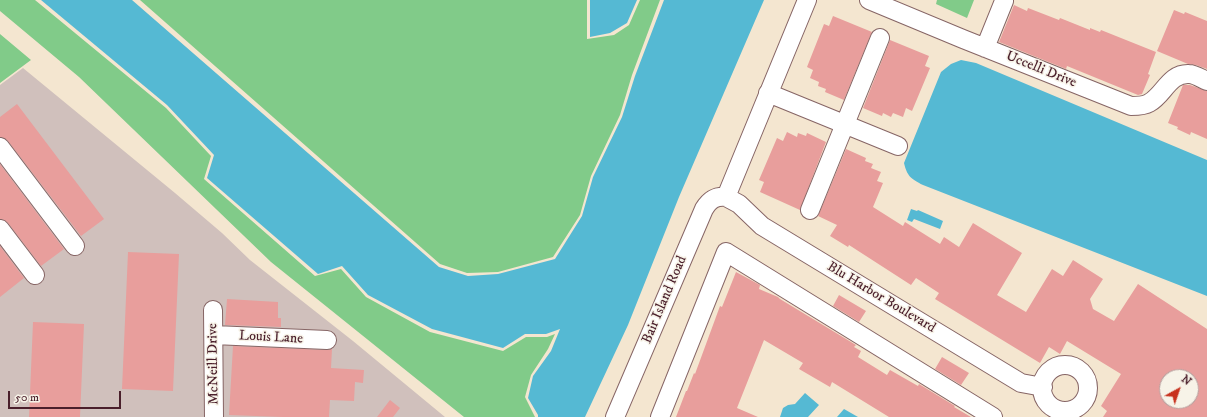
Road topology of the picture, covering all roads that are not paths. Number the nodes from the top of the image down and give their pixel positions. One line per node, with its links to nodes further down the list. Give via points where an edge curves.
1 (807, 0): 7 (street)
2 (869, 0): 5 (street, Uccelli Drive)
3 (1004, 1): 5 (street)
4 (880, 38): 8 (street)
5 (985, 48): 6 (street, Uccelli Drive, via 1131,106 1150,103 1178,76 1190,74)
6 (1207, 81)
7 (768, 93): 8 (street); 11 (street)
8 (845, 124): 9 (street); 12 (street)
9 (898, 146)
10 (0, 147): 14 (street)
11 (726, 196): 19 (street, Blu Harbor Boulevard, via 762,226 1014,379); 20 (street, Bair Island Road, via 713,199 704,208)
12 (810, 210)
13 (0, 229): 15 (street)
14 (75, 246)
15 (35, 275)
16 (213, 310): 17 (street, McNeill Drive)
17 (214, 335): 18 (street, Louis Lane); 21 (street, McNeill Drive)
18 (327, 340)
19 (1043, 387)
20 (618, 416)
21 (214, 417)
22 (660, 417): 23 (street, via 726,252)
23 (992, 417)

